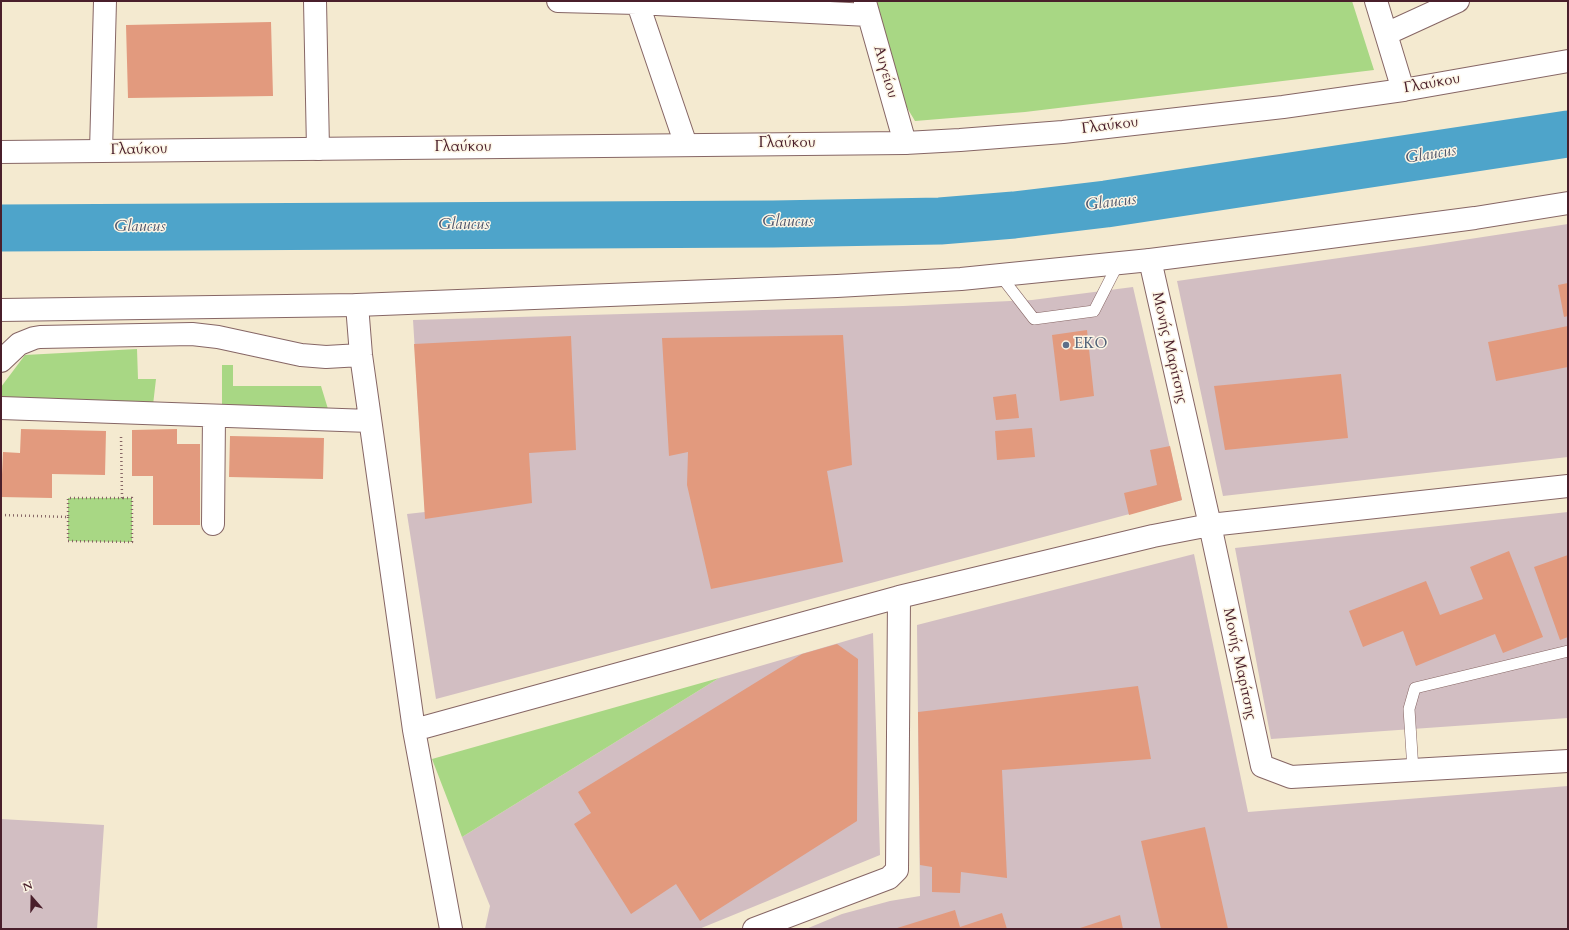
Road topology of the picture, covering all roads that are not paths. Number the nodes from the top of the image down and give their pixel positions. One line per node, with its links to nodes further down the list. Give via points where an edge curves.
1 (105, 1): 14 (street)
2 (315, 1): 13 (street)
3 (558, 1): 6 (street)
4 (1376, 1): 8 (street)
5 (1458, 1): 8 (street)
6 (637, 2): 7 (street); 12 (street)
7 (866, 8): 11 (street, Αυγείου)
8 (1386, 34): 10 (street)
9 (1568, 60): 10 (street, Γλαύκου)
10 (1402, 90): 11 (street, Γλαύκου, via 1276,108 1063,132)
11 (905, 143): 12 (street, Γλαύκου)
12 (686, 145): 13 (street, Γλαύκου)
13 (318, 149): 14 (street, Γλαύκου)
14 (101, 151): 15 (street, Γλαύκου)
15 (1, 152)
16 (1568, 203): 17 (street, via 1460,220)
17 (1150, 260): 18 (street); 29 (street, Μονής Μαρίτσης)
18 (1118, 264): 19 (street); 19 (lane, via 1094,311 1034,319)
19 (1000, 275): 20 (street, via 837,286)
20 (357, 305): 21 (street); 22 (street)
21 (1, 310)
22 (361, 354): 23 (street, via 326,357 301,355 192,334 34,338 11,350); 26 (street)
23 (1, 361)
24 (1, 408): 25 (street)
25 (214, 416): 26 (street); 28 (street)
26 (370, 421): 32 (street)
27 (1568, 486): 29 (street)
28 (213, 524)
29 (1210, 525): 30 (street, via 1153,536); 34 (street, Μονής Μαρίτσης, via 1262,766 1291,777)
30 (899, 597): 32 (street); 36 (street, via 897,870 889,878)
31 (1568, 650): 34 (lane, via 1415,688 1409,709)
32 (414, 730): 35 (street)
33 (1568, 761): 34 (street, Μονής Μαρίτσης)
34 (1413, 770)
35 (451, 929)
36 (754, 929)

